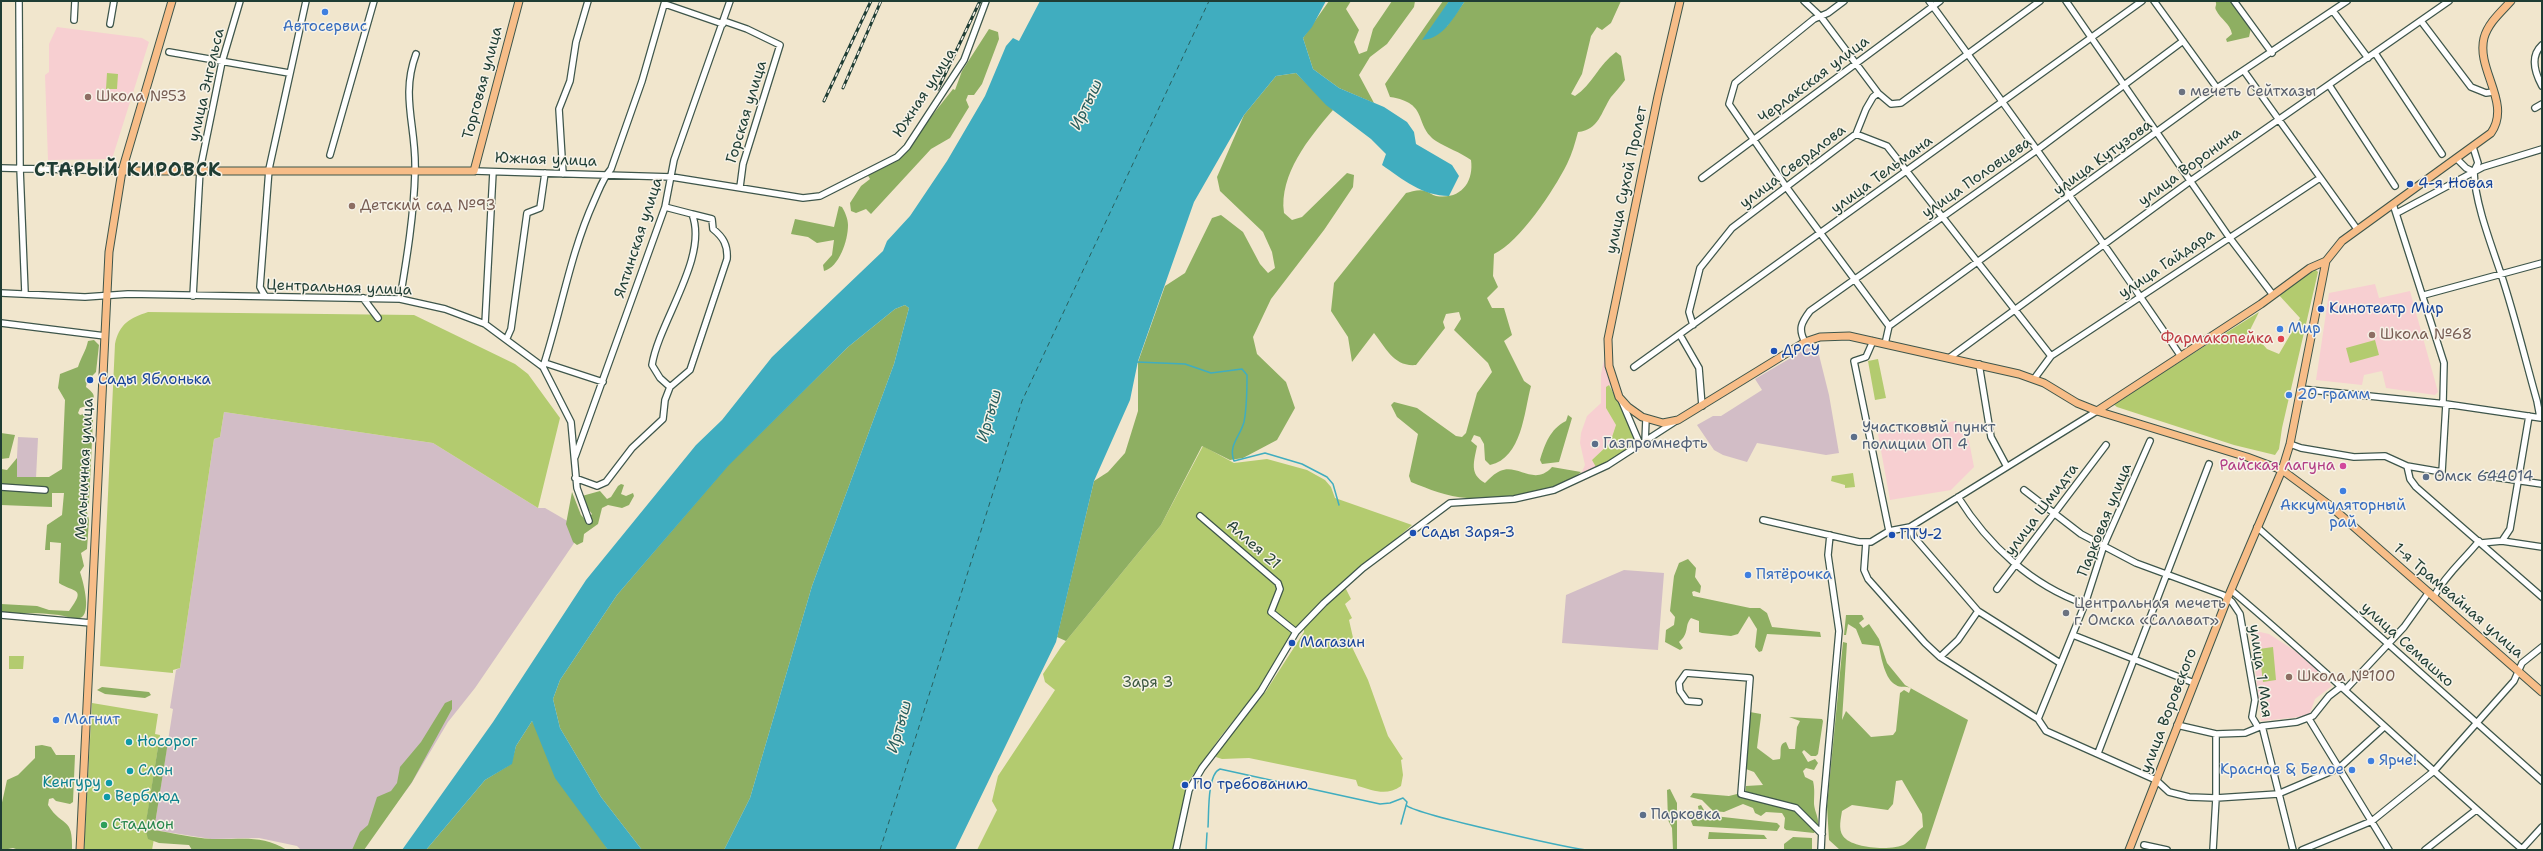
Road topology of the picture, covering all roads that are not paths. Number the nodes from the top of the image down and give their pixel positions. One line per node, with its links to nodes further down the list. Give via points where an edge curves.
1 (19, 1): 66 (street)
2 (75, 1): 29 (street)
3 (114, 1): 32 (street)
4 (172, 1): 68 (main road, Мельничная улица)
5 (240, 1): 42 (street, улица Энгельса)
6 (306, 1): 45 (street)
7 (374, 1): 63 (street)
8 (519, 1): 71 (main road, Торговая улица)
9 (588, 1): 76 (street, via 576,42 570,81 559,109)
10 (730, 1): 31 (street, Ялтинская улица)
11 (986, 1): 83 (street, Южная улица, via 964,60 907,147 897,157 812,198)
12 (1680, 1): 132 (main road, улица Сухой Пролет, via 1608,339 1609,366)
13 (1804, 1): 28 (street)
14 (1844, 1): 28 (street)
15 (1929, 1): 26 (street)
16 (1940, 1): 26 (street, Черлакская улица)
17 (2040, 1): 37 (street)
18 (2066, 1): 33 (street)
19 (2142, 1): 33 (street, улица Тельмана)
20 (2154, 1): 34 (street)
21 (2347, 1): 27 (street, улица Кутузова)
22 (2511, 1): 50 (main road, via 2494,20 2484,38 2484,56)
23 (2236, 2): 38 (street)
24 (2445, 2): 30 (street, улица Воронина)
25 (665, 3): 31 (street); 77 (street, via 642,81 611,169)
26 (1933, 7): 37 (street); 43 (street, Черлакская улица)
27 (2333, 11): 38 (street, улица Кутузова); 41 (street)
28 (1821, 18): 43 (street); 58 (street, via 1814,19 1735,83 1729,104)
29 (74, 20)
30 (2421, 21): 39 (street, улица Воронина); 50 (street, via 2471,87 2486,93)
31 (723, 23): 78 (street, Ялтинская улица, via 674,160); 83 (street, Горская улица, via 747,29 780,45 744,164)
32 (110, 24)
33 (2091, 38): 47 (street); 52 (street, улица Тельмана)
34 (2183, 42): 47 (street, улица Половцева); 49 (street)
35 (2542, 45): 48 (street, via 2536,53 2535,70)
36 (169, 52): 42 (street)
37 (1968, 52): 51 (street, via 1901,103 1891,104); 52 (street)
38 (2272, 53): 44 (street, улица Кутузова)
39 (2375, 53): 41 (street, улица Воронина); 62 (street)
40 (416, 54): 70 (street, via 407,93)
41 (2368, 58): 46 (street, улица Воронина)
42 (222, 62): 45 (street); 69 (street, улица Энгельса)
43 (1855, 64): 51 (street); 58 (street, Черлакская улица)
44 (2244, 71): 49 (street, улица Кутузова); 55 (street)
45 (289, 73): 67 (street)
46 (2329, 85): 55 (street, улица Воронина); 82 (street)
47 (2125, 86): 56 (street); 61 (street, улица Половцева)
48 (2542, 86)
49 (2217, 88): 56 (street, улица Кутузова)
50 (2494, 92): 59 (main road, via 2498,108 2496,126 2491,134)
51 (1878, 94): 57 (street, улица Свердлова, via 1873,97 1866,109)
52 (2001, 102): 61 (street); 73 (street, улица Тельмана)
53 (2542, 104): 54 (street)
54 (2535, 108)
55 (2279, 118): 80 (street); 81 (street, улица Воронина)
56 (2158, 132): 81 (street); 85 (street, улица Кутузова)
57 (1856, 134): 73 (street, via 1887,146); 84 (street, улица Свердлова)
58 (1754, 141): 79 (street, Черлакская улица); 84 (street)
59 (2473, 147): 64 (main road); 74 (street, via 2478,163)
60 (2542, 149): 74 (street)
61 (2037, 150): 85 (street); 90 (street, улица Половцева)
62 (2442, 154)
63 (330, 155)
64 (2457, 159): 74 (street); 86 (main road)
65 (1, 168): 66 (street, Южная улица)
66 (20, 168): 68 (street, Южная улица); 101 (street)
67 (269, 169): 69 (main road, Южная улица); 70 (main road, Южная улица); 106 (street, via 260,287)
68 (122, 170): 69 (main road, Южная улица); 104 (main road, Мельничная улица, via 109,252)
69 (200, 170): 105 (street, улица Энгельса)
70 (415, 171): 71 (main road, Южная улица); 109 (street, via 410,235)
71 (474, 171): 72 (street, Южная улица)
72 (493, 172): 75 (street, Южная улица); 113 (street)
73 (1908, 172): 90 (street); 92 (street, улица Тельмана)
74 (2474, 172): 88 (street); 98 (street, via 2488,240)
75 (545, 173): 76 (street, Южная улица); 118 (street, via 540,208 527,213 511,329)
76 (563, 174): 77 (street, Южная улица)
77 (606, 175): 78 (street, Южная улица); 126 (street, via 588,213 572,259)
78 (672, 177): 83 (street, Южная улица); 87 (street, Ялтинская улица)
79 (1702, 178)
80 (2320, 178): 91 (street); 93 (street, улица Гайдара)
81 (2192, 180): 93 (street); 94 (street, улица Воронина)
82 (2395, 186)
83 (740, 187)
84 (1787, 188): 92 (street); 114 (street, улица Свердлова, via 1732,228 1700,268 1688,312)
85 (2071, 197): 94 (street); 96 (street, улица Кутузова)
86 (2393, 204): 88 (street); 91 (main road)
87 (665, 207): 89 (street); 129 (street, Ялтинская улица)
88 (2397, 213): 103 (street)
89 (692, 214): 130 (street, via 696,223 696,237 686,280 664,324 652,365 660,378); 130 (street, via 712,219 713,229 723,237 727,259 690,370)
90 (1943, 217): 96 (street); 99 (street, улица Половцева)
91 (2357, 229): 95 (main road, via 2335,246)
92 (1820, 234): 99 (street); 114 (street, улица Тельмана)
93 (2229, 237): 102 (street); 107 (street, улица Гайдара)
94 (2103, 245): 107 (street); 110 (street, улица Воронина)
95 (2326, 261): 102 (main road, via 2310,268); 131 (main road, улица Воровского)
96 (1978, 262): 110 (street); 115 (street, улица Кутузова)
97 (2542, 263): 98 (street)
98 (2501, 274): 103 (street); 137 (street)
99 (1853, 280): 115 (street); 120 (street, улица Половцева, via 1810,311 1801,323 1800,332)
100 (1, 293): 101 (street, Центральная улица)
101 (25, 293): 104 (street, Центральная улица)
102 (2273, 295): 122 (main road)
103 (2424, 295): 133 (street, via 2444,363)
104 (106, 296): 105 (street, Центральная улица); 116 (main road, Мельничная улица)
105 (193, 296): 106 (street, Центральная улица)
106 (265, 296): 108 (street, Центральная улица)
107 (2140, 296): 122 (street); 123 (street, улица Гайдара)
108 (363, 298): 109 (street, Центральная улица); 111 (street)
109 (400, 299): 113 (street, Центральная улица, via 445,309)
110 (2015, 309): 123 (street); 124 (street, улица Воронина)
111 (378, 318)
112 (1, 324): 116 (street)
113 (485, 324): 118 (street, Центральная улица)
114 (1692, 326): 117 (street, улица Тельмана)
115 (1889, 326): 121 (street)
116 (105, 336): 181 (main road, Мельничная улица)
117 (1680, 336): 127 (street, улица Тельмана); 134 (street, via 1699,368)
118 (507, 338): 126 (street, Центральная улица)
119 (1873, 341): 120 (main road, 1-я Трамвайная улица, via 1836,335); 121 (main road, 1-я Трамвайная улица); 164 (street, via 1866,357 1854,361)
120 (1805, 342): 134 (main road, 1-я Трамвайная улица)
121 (1885, 344): 124 (main road, 1-я Трамвайная улица)
122 (2180, 355): 135 (main road)
123 (2051, 356): 128 (street, улица Гайдара)
124 (1949, 358): 125 (main road, 1-я Трамвайная улица)
125 (1979, 364): 128 (main road, 1-я Трамвайная улица); 147 (street, via 1991,437)
126 (544, 365): 129 (street); 145 (street, Центральная улица, via 571,422)
127 (1634, 367)
128 (2034, 378): 135 (main road, 1-я Трамвайная улица, via 2077,403)
129 (603, 382): 145 (street, Ялтинская улица)
130 (670, 387): 151 (street, via 665,400 663,419 632,448 606,482 597,486)
131 (2302, 389): 133 (street); 142 (main road, улица Воровского)
132 (1619, 397): 138 (main road, via 1628,407); 144 (street, via 1638,435 1639,442)
133 (2445, 404): 136 (street); 148 (street, via 2442,472)
134 (1702, 406): 139 (main road, 1-я Трамвайная улица)
135 (2097, 411): 147 (street); 149 (main road, 1-я Трамвайная улица, via 2248,457)
136 (2529, 416): 137 (street); 152 (street)
137 (2541, 417)
138 (1646, 419): 139 (main road, via 1663,423); 141 (street)
139 (1678, 420): 141 (street)
140 (2150, 441): 169 (street, Парковая улица)
141 (1646, 442): 144 (street)
142 (2290, 444): 148 (street, via 2354,457 2385,456); 149 (main road, улица Воровского)
143 (2106, 445): 158 (street, улица Шмидта)
144 (1634, 449): 182 (street, via 1591,474 1542,494 1514,499 1455,502 1445,506 1363,568)
145 (574, 459): 151 (street, Центральная улица)
146 (2208, 464): 172 (street)
147 (2006, 465): 157 (street)
148 (2407, 466): 168 (street, via 2410,479 2416,487)
149 (2282, 470): 163 (main road, улица Воровского); 175 (main road, 1-я Трамвайная улица, via 2328,504)
150 (2487, 476): 152 (street)
151 (575, 478): 161 (street, Центральная улица, via 580,502)
152 (2519, 481): 153 (street); 166 (street, via 2510,529)
153 (2542, 484)
154 (1, 487): 155 (street)
155 (45, 490)
156 (2024, 490): 158 (street)
157 (1958, 497): 162 (street); 171 (street, via 1971,519 1990,541)
158 (2054, 513): 169 (street, via 2066,524); 171 (street, улица Шмидта)
159 (1200, 516): 182 (street, Аллея 21, via 1278,583 1280,588 1271,612)
160 (1762, 520): 165 (street)
161 (589, 521)
162 (1910, 527): 164 (street); 179 (street, via 1914,537)
163 (2257, 527): 174 (main road, улица Воровского); 184 (street, улица Семашко)
164 (1889, 531): 167 (street, via 1875,540)
165 (1830, 535): 167 (street); 211 (street, via 1828,555 1839,631)
166 (2502, 541): 168 (street); 170 (street)
167 (1866, 542): 186 (street, via 1864,570 1868,579)
168 (2480, 542): 175 (street); 177 (street)
169 (2104, 545): 172 (street, via 2136,563); 178 (street, Парковая улица)
170 (2542, 546)
171 (2016, 564): 173 (street, улица Шмидта); 178 (street, via 2070,599)
172 (2166, 574): 176 (street); 187 (street)
173 (1997, 589)
174 (2231, 590): 176 (main road, улица Воровского); 191 (street)
175 (2432, 594): 184 (street); 189 (main road, 1-я Трамвайная улица)
176 (2228, 597): 190 (main road, улица Воровского); 198 (street, улица 1 Мая, via 2240,614 2255,700 2252,717)
177 (2542, 597)
178 (2085, 604): 183 (street, Парковая улица)
179 (1978, 612): 186 (street, via 1958,640); 188 (street)
180 (1, 616): 181 (street)
181 (91, 623): 214 (main road, Мельничная улица)
182 (1296, 632): 215 (street, via 1261,691 1218,744 1193,782 1182,813)
183 (2073, 635): 187 (street); 188 (street, Парковая улица)
184 (2388, 645): 191 (street); 196 (street, улица Семашко)
185 (2542, 647): 189 (street, via 2524,661)
186 (1940, 657): 194 (street)
187 (2133, 659): 190 (street); 201 (street)
188 (2060, 663): 194 (street, Парковая улица)
189 (2519, 671): 192 (main road, 1-я Трамвайная улица); 196 (street, via 2514,681)
190 (2194, 683): 197 (main road, улица Воровского)
191 (2344, 687): 195 (street, via 2329,696); 199 (street)
192 (2542, 692)
193 (1699, 702): 211 (street, via 1687,701 1683,697 1679,683 1686,673 1750,678 1741,794 1796,808)
194 (2038, 719): 201 (street, via 2046,732 2075,746)
195 (2309, 719): 198 (street); 202 (street)
196 (2476, 723): 203 (street); 205 (street, улица Семашко)
197 (2177, 725): 200 (street); 204 (main road, улица Воровского)
198 (2260, 726): 200 (street, via 2245,733); 206 (street, улица 1 Мая)
199 (2384, 727): 202 (street); 203 (street)
200 (2216, 734): 207 (street)
201 (2098, 753): 204 (street)
202 (2339, 768): 206 (street); 209 (street)
203 (2434, 771): 208 (street); 209 (street)
204 (2156, 780): 207 (street, via 2169,792 2189,797); 217 (main road, улица Воровского)
205 (2542, 781)
206 (2278, 794): 207 (street); 220 (street, улица 1 Мая)
207 (2216, 798): 219 (street)
208 (2476, 810): 223 (street); 224 (street)
209 (2372, 821): 221 (street); 222 (street)
210 (2542, 827): 224 (street)
211 (1822, 834): 213 (street)
212 (2144, 845): 218 (street)
213 (1822, 849): 216 (street)
214 (80, 850)
215 (1176, 850)
216 (1828, 850)
217 (2129, 850)
218 (2168, 850)
219 (2213, 850)
220 (2294, 850)
221 (2302, 850)
222 (2389, 850)
223 (2425, 850)
224 (2522, 850)

